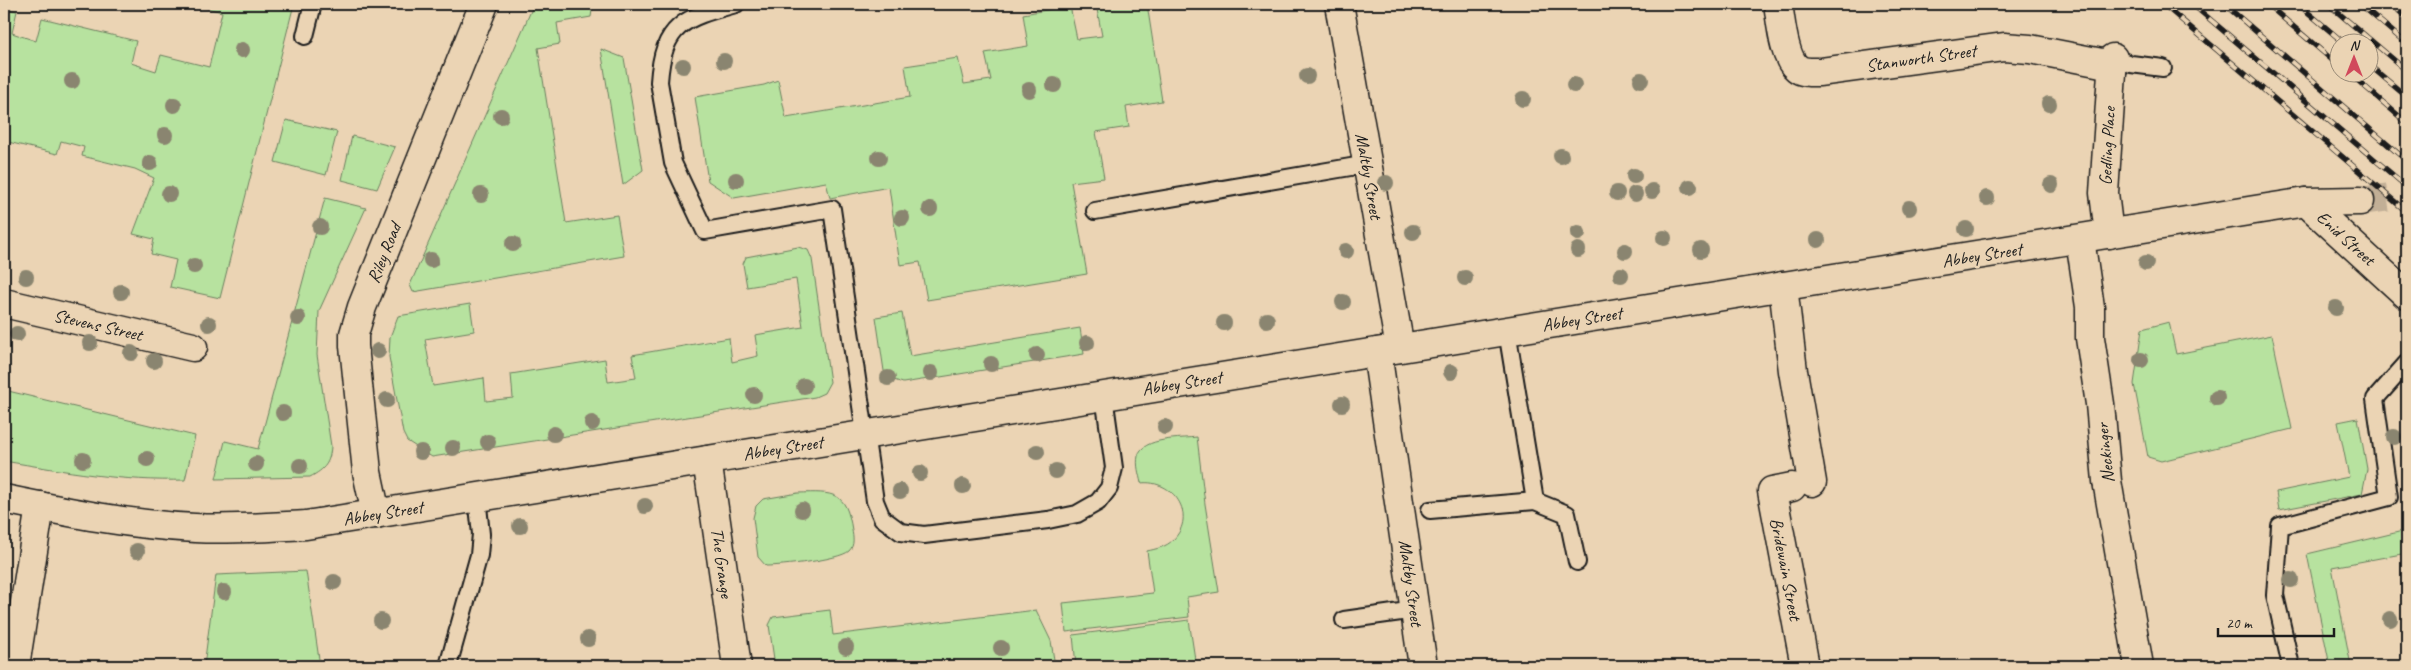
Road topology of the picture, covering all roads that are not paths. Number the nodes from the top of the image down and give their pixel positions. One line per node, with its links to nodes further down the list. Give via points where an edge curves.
1 (313, 4): 6 (lane)
2 (484, 4): 30 (street, Riley Road, via 354,334 367,472)
3 (736, 4): 23 (lane, via 693,16 669,37 660,69 660,82 673,163 705,231 832,209)
4 (1339, 4): 9 (street, Maltby Street)
5 (1778, 4): 7 (street, Stanworth Street, via 1787,54 1792,63 1803,71 1820,72 2004,47 2030,48)
6 (305, 36)
7 (2112, 62): 8 (lane); 13 (street, Gedling Place, via 2104,192)
8 (2163, 68)
9 (1368, 164): 12 (lane); 20 (street, Maltby Street)
10 (2360, 201): 11 (street, Abbey Street)
11 (2306, 202): 13 (street, Abbey Street); 16 (street, Enid Street)
12 (1095, 211)
13 (2109, 234): 14 (street, Abbey Street)
14 (2080, 239): 15 (street, Abbey Street); 39 (street, Neckinger, via 2107,481)
15 (1783, 286): 18 (street, Abbey Street); 38 (street, Bridewain Street, via 1802,484 1772,491)
16 (2407, 295)
17 (4, 303): 19 (street, Stevens Street)
18 (1506, 331): 20 (street, Abbey Street); 27 (lane)
19 (193, 348)
20 (1388, 350): 22 (street, Abbey Street); 32 (street, Maltby Street)
21 (2407, 363): 40 (lane, via 2375,399 2390,497 2280,526 2276,595)
22 (1104, 396): 23 (street, Abbey Street); 23 (lane, via 1114,468 1109,488 1098,502 1077,514 1048,520 924,535 901,532 882,518 875,501)
23 (864, 434): 24 (street, Abbey Street)
24 (707, 460): 25 (street, Abbey Street); 36 (street, The Grange)
25 (477, 497): 30 (street, Abbey Street); 35 (lane, via 479,555)
26 (4, 499): 28 (street, Abbey Street)
27 (1535, 501): 29 (lane); 31 (lane, via 1567,514)
28 (40, 506): 30 (street, Abbey Street, via 98,518 204,528 306,525); 34 (street)
29 (1430, 510)
30 (376, 514)
31 (1577, 562)
32 (1415, 610): 33 (lane); 37 (street, Maltby Street)
33 (1344, 620)
34 (15, 666)
35 (448, 666)
36 (737, 666)
37 (1423, 666)
38 (1805, 666)
39 (2139, 666)
40 (2291, 666)

